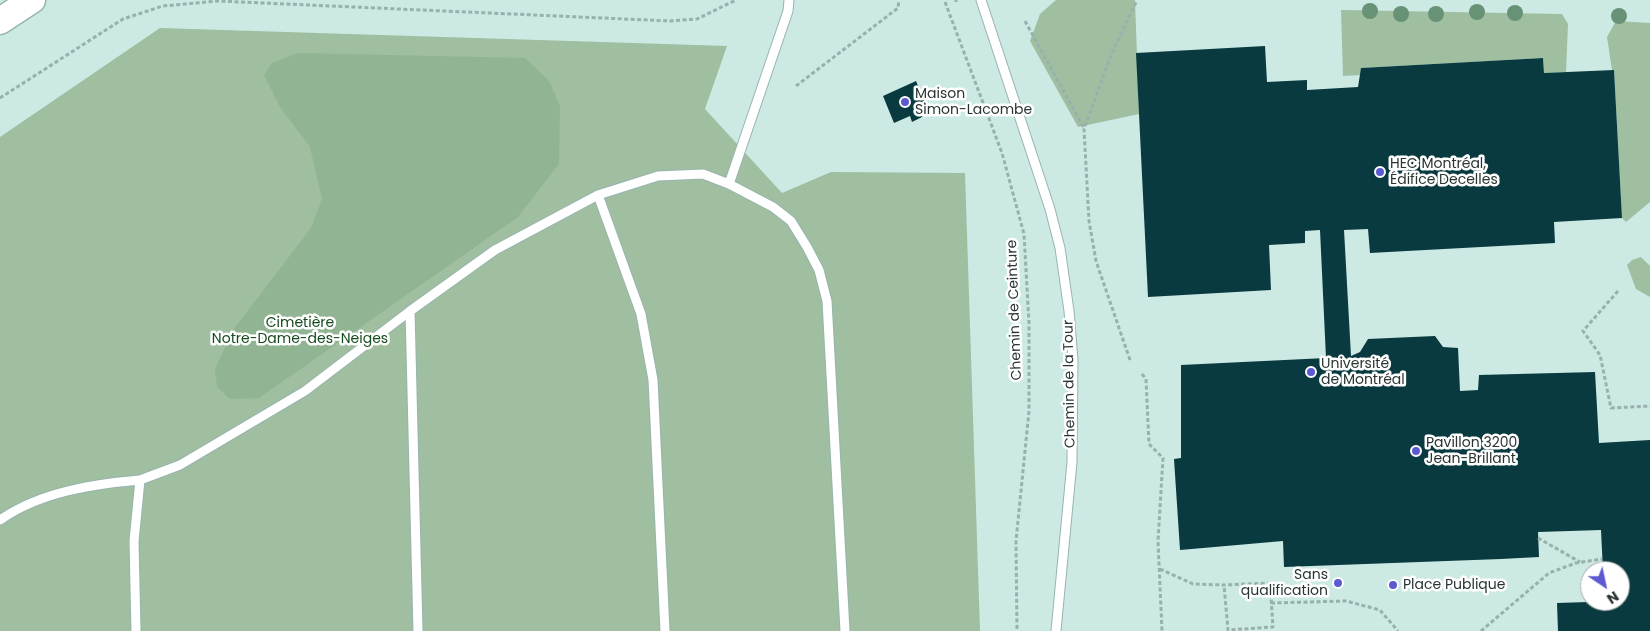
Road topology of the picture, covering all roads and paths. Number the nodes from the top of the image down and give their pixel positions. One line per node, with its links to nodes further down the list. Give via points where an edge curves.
1 (32, 0): 9 (main road)
2 (736, 0): 7 (path, via 698,19 670,21 218,1)
3 (789, 0): 14 (lane)
4 (899, 0): 11 (path, via 898,8)
5 (981, 0): 37 (lane, Chemin de la Tour, via 1048,200 1060,248 1069,311 1073,360 1072,462)
6 (1137, 0): 13 (path, via 1111,55)
7 (178, 2): 12 (path, via 123,19)
8 (945, 2): 36 (path, Chemin de Ceinture, via 1002,152 1024,234 1029,411 1016,542)
9 (0, 21)
10 (1025, 21): 13 (path)
11 (796, 86)
12 (0, 98)
13 (1084, 129): 18 (path, via 1089,222 1096,260)
14 (729, 184): 15 (lane, via 703,174 658,176); 35 (lane, via 773,207 791,221 819,270 827,301)
15 (598, 195): 17 (lane, via 495,250); 34 (lane, via 641,314 653,380)
16 (1618, 291): 20 (path, via 1583,331 1600,355 1611,408)
17 (410, 311): 21 (lane, via 305,391 180,466); 33 (lane)
18 (1130, 360)
19 (1142, 374): 28 (path, via 1146,378 1149,444 1163,458 1158,541)
20 (1650, 406)
21 (140, 480): 22 (lane, via 112,482 51,495); 32 (lane, via 134,541)
22 (0, 520)
23 (1538, 538): 25 (path)
24 (1602, 559): 26 (path)
25 (1580, 561)
26 (1588, 561)
27 (1580, 562): 40 (path, via 1549,573)
28 (1160, 570): 29 (path, via 1193,584); 38 (path)
29 (1224, 586): 30 (path, via 1270,583); 31 (path)
30 (1271, 604): 31 (path, via 1273,626); 39 (path, via 1346,601 1380,610)
31 (1227, 630)
32 (136, 631)
33 (418, 631)
34 (664, 631)
35 (845, 631)
36 (1017, 631)
37 (1056, 631)
38 (1162, 631)
39 (1398, 631)
40 (1481, 631)

